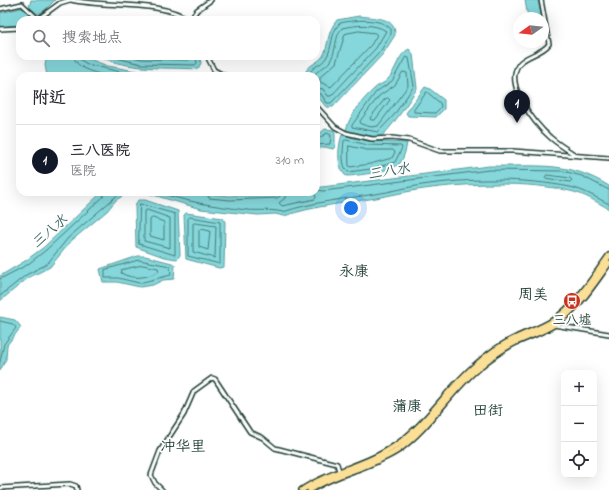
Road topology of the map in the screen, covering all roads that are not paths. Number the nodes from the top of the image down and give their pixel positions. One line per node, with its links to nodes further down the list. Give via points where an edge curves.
1 (26, 0): 5 (street)
2 (69, 0): 8 (street, via 60,3); 9 (street, via 157,8 174,11)
3 (212, 0): 10 (street)
4 (541, 0): 16 (street, via 549,44 518,65 514,81 521,100 540,127)
5 (23, 4): 6 (street); 7 (street)
6 (0, 9)
7 (34, 16)
8 (42, 16)
9 (183, 16)
10 (193, 16)
11 (16, 28): 12 (street)
12 (0, 29)
13 (209, 60): 14 (street)
14 (218, 72)
15 (320, 110): 16 (street, via 335,127 350,135 372,139 409,140 445,152 513,151)
16 (575, 155): 17 (street)
17 (609, 158)
18 (609, 256): 22 (main road, via 563,313 487,355 406,438 381,454)
19 (609, 264): 20 (main road, via 578,303)
20 (554, 325): 21 (street); 27 (main road, via 490,358 466,380 421,430 397,450)
21 (609, 334)
22 (339, 471): 25 (street, via 337,464 275,448 250,432 216,379 212,378 194,391 184,414 160,451 151,475); 26 (main road)
23 (0, 488): 24 (street, via 70,484 76,486)
24 (77, 490)
25 (162, 490)
26 (302, 490)
27 (310, 490)

